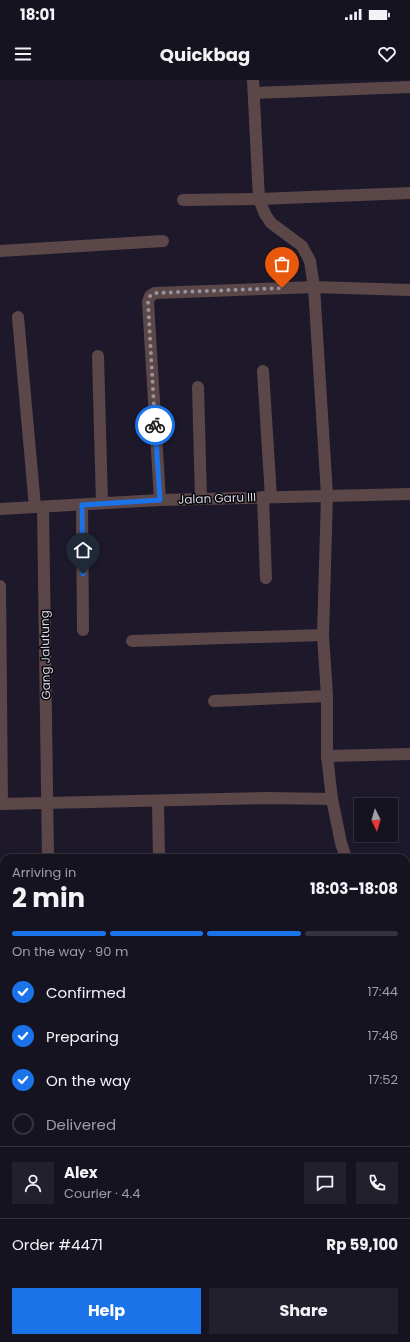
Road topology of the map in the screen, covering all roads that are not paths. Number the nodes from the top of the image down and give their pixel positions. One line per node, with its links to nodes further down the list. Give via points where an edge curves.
1 (253, 80): 3 (street)
2 (410, 87): 3 (street)
3 (254, 94): 5 (street)
4 (410, 193): 5 (street)
5 (259, 199): 6 (street); 9 (street, via 271,223 302,246 310,261)
6 (183, 200)
7 (163, 241): 8 (street)
8 (0, 251)
9 (314, 287): 10 (street); 16 (street); 19 (street, via 155,293 150,296 148,302)
10 (410, 290)
11 (18, 317): 22 (street, Gang Jalutung)
12 (98, 356): 20 (street)
13 (263, 371): 17 (street)
14 (198, 388): 18 (street)
15 (410, 494): 16 (street, Jalan Garu III)
16 (327, 496): 17 (street, Jalan Garu III); 27 (street)
17 (267, 497): 18 (street, Jalan Garu III); 24 (street)
18 (201, 499): 19 (street, Jalan Garu III)
19 (160, 500): 20 (street, Jalan Garu III)
20 (102, 503): 21 (street, Jalan Garu III)
21 (82, 505): 22 (street, Jalan Garu III); 26 (street)
22 (39, 507): 23 (street, Jalan Garu III); 35 (street, Gang Jalutung)
23 (0, 509)
24 (266, 578)
25 (0, 586): 36 (street)
26 (83, 630)
27 (323, 635): 28 (street); 29 (street)
28 (132, 641)
29 (327, 696): 30 (street); 32 (street)
30 (214, 701)
31 (410, 754): 32 (street)
32 (327, 756): 33 (street)
33 (332, 799): 34 (street); 39 (street)
34 (158, 801): 35 (street); 38 (street)
35 (47, 803): 36 (street); 37 (street, Gang Jalutung)
36 (1, 804)
37 (48, 854)
38 (159, 854)
39 (345, 854)

